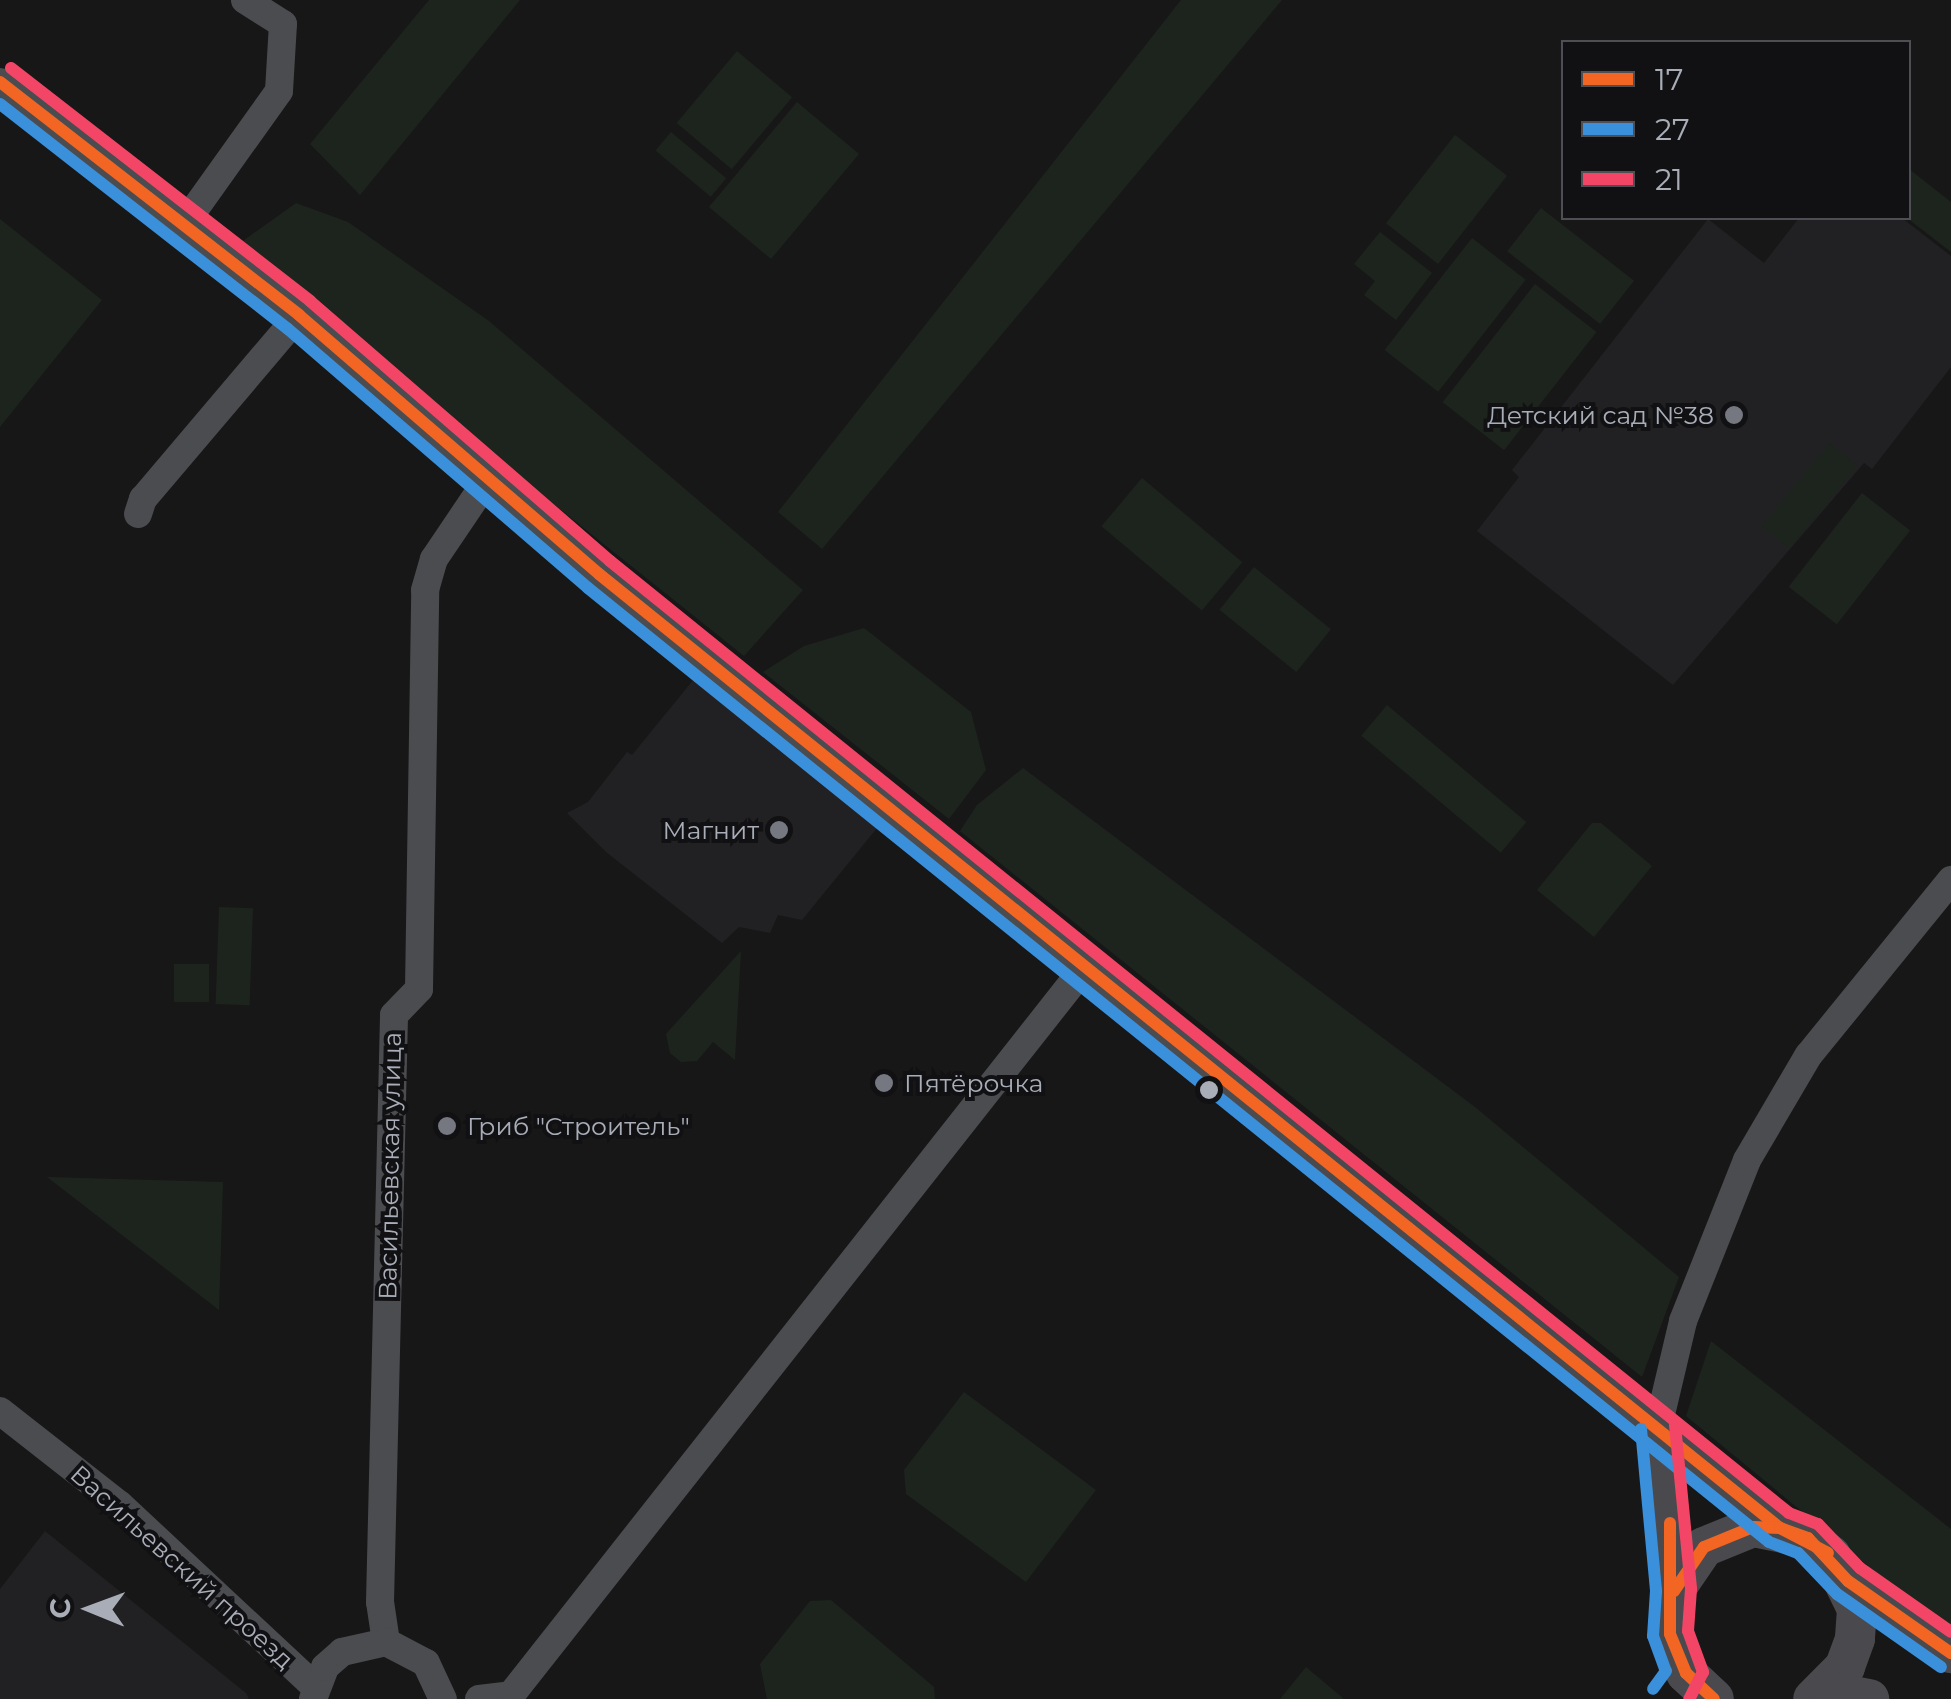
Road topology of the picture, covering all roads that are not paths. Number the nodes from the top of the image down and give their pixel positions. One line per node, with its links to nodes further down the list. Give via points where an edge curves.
1 (245, 0): 3 (street, via 283,24 280,91)
2 (0, 82): 3 (street)
3 (182, 227): 4 (street)
4 (298, 315): 5 (street); 6 (street, via 143,499)
5 (488, 478): 8 (street); 15 (street, Васильевская улица, via 434,559 425,590 419,989 394,1015 380,1602)
6 (138, 514)
7 (1951, 880): 11 (street, via 1808,1056 1747,1160 1683,1321)
8 (1086, 967): 9 (street); 20 (street)
9 (1326, 1161): 11 (street)
10 (0, 1411): 18 (street, Васильевский проезд, via 120,1505)
11 (1658, 1426): 12 (street); 14 (street)
12 (1780, 1528): 13 (street, via 1832,1556); 14 (street, via 1740,1530 1704,1548)
13 (1848, 1580): 16 (street); 19 (street, via 1856,1639)
14 (1674, 1591): 17 (street, via 1670,1634)
15 (386, 1642): 18 (street, via 342,1652); 21 (street, via 426,1662)
16 (1951, 1653)
17 (1689, 1690)
18 (314, 1693)
19 (1820, 1695): 23 (street)
20 (514, 1697): 22 (street)
21 (443, 1699)
22 (479, 1699)
23 (1870, 1699)

